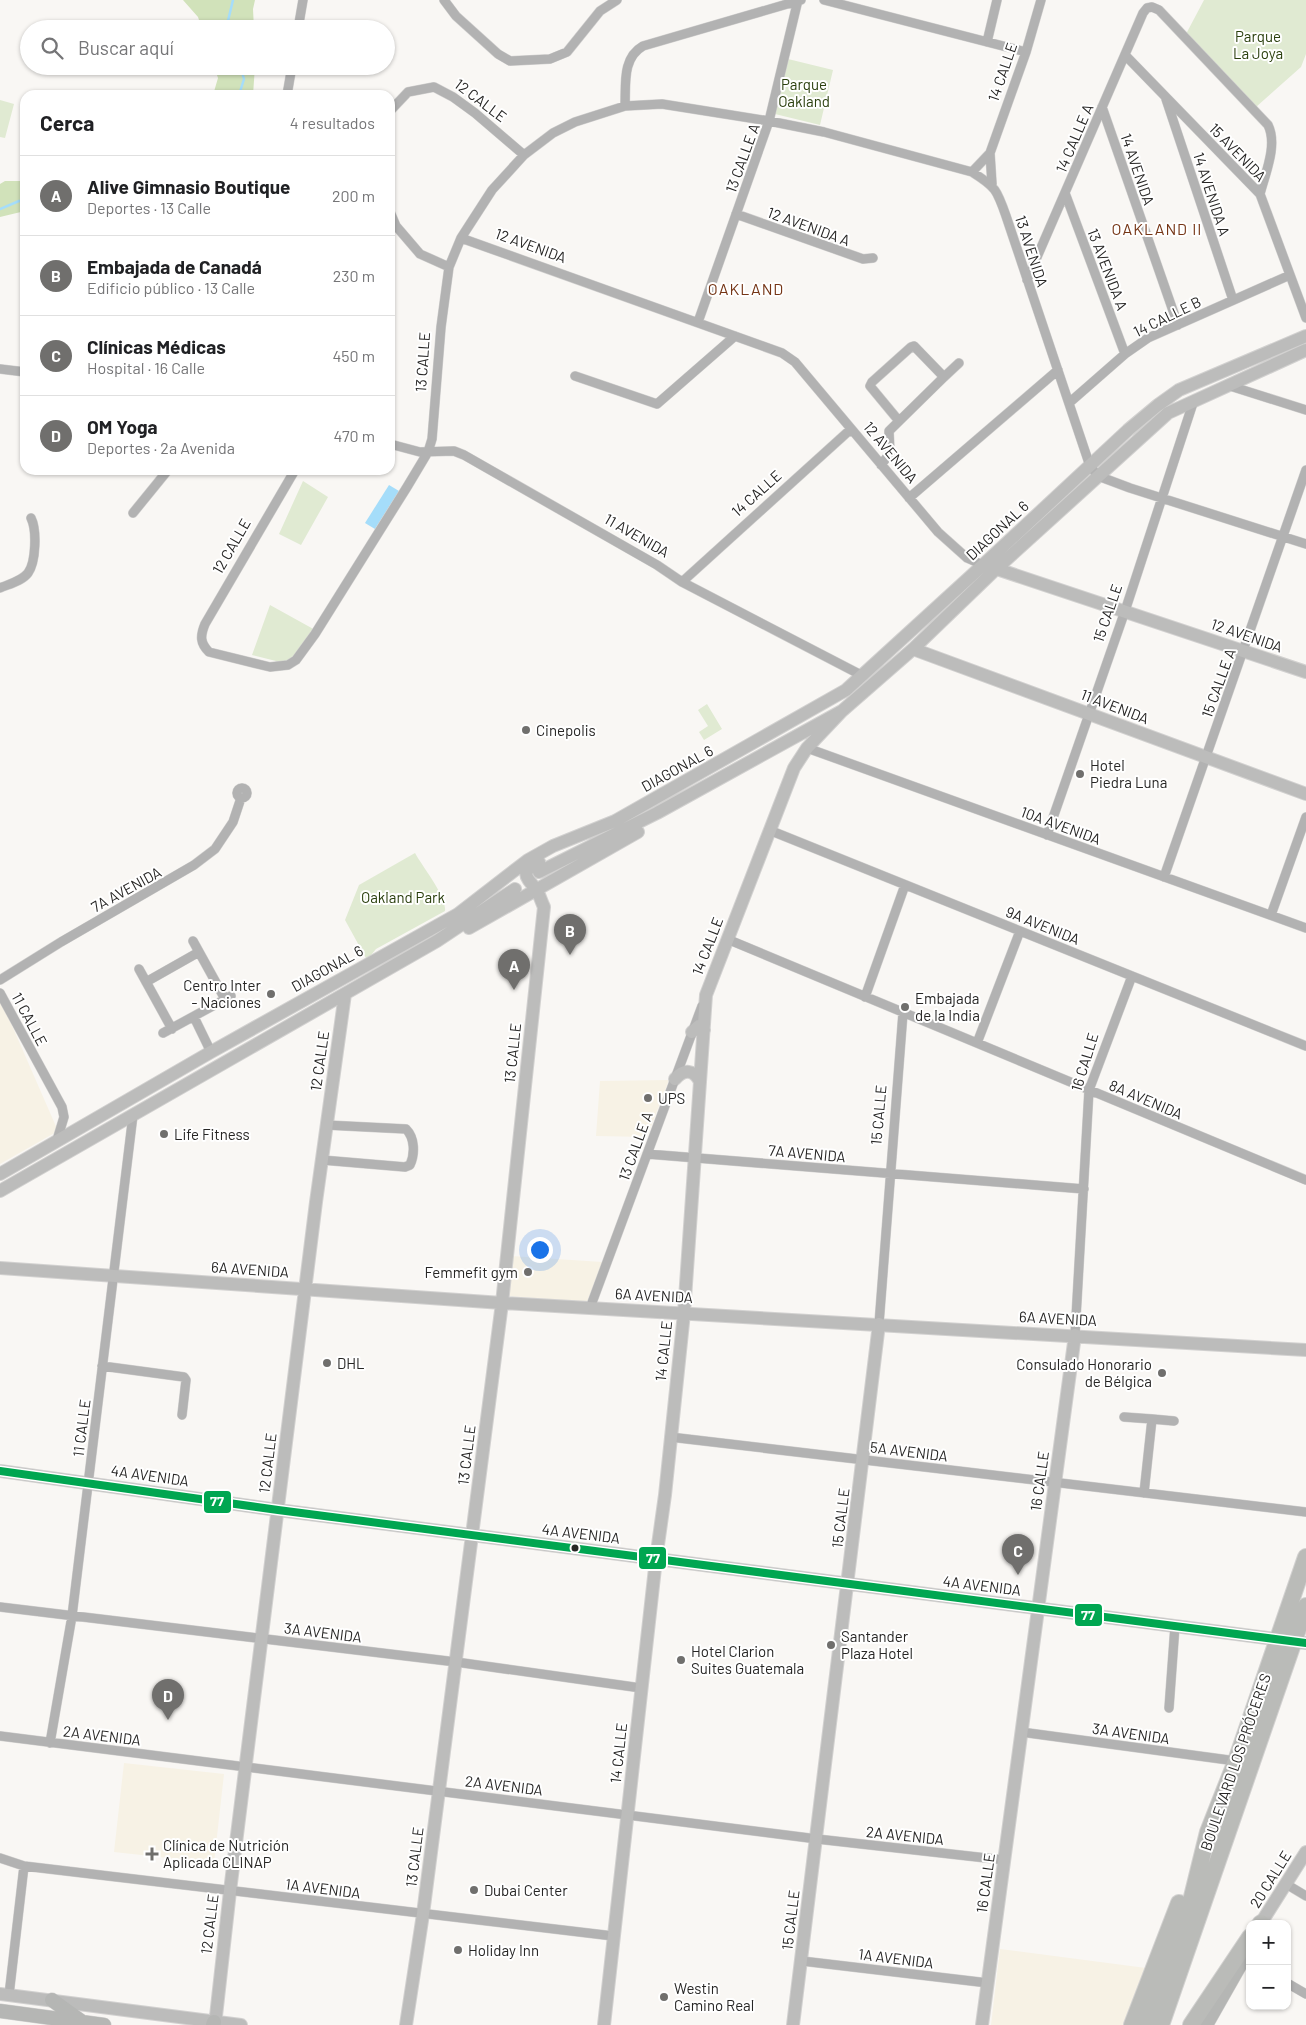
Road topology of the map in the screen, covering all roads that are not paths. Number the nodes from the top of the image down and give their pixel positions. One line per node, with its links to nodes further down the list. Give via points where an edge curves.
1 (303, 0): 9 (street)
2 (456, 0): 8 (street)
3 (617, 0): 8 (street, via 600,11 567,52 550,59 510,61 456,16)
4 (799, 0): 17 (street, via 636,50 627,68); 19 (street, 13 CALLE A)
5 (824, 0): 10 (street)
6 (998, 0): 10 (street)
7 (1041, 0): 11 (street, 14 CALLE)
8 (446, 3)
9 (300, 20)
10 (987, 42): 11 (street)
11 (1026, 52): 20 (street, 14 CALLE)
12 (1124, 55): 15 (street, 15 AVENIDA); 18 (street, 14 CALLE A); 25 (street, 14 CALLE A, via 1143,13 1147,8 1159,10 1272,132)
13 (291, 75): 14 (street)
14 (289, 90)
15 (1164, 96): 25 (street, 15 AVENIDA); 33 (street, 14 AVENIDA A)
16 (395, 106): 21 (street, 12 CALLE, via 408,92 434,87 475,113)
17 (625, 106): 19 (street, via 662,104); 21 (street, 13 CALLE, via 575,122 553,133)
18 (1102, 107): 24 (street, 14 CALLE A); 36 (street, 14 AVENIDA)
19 (770, 122): 22 (street, via 824,132); 26 (street, 13 CALLE A)
20 (990, 153): 22 (street, 14 CALLE); 23 (street, 14 CALLE)
21 (524, 155): 28 (street, 13 CALLE, via 492,190)
22 (972, 172): 23 (street)
23 (992, 184): 32 (street, 13 AVENIDA)
24 (1065, 194): 32 (street, 14 CALLE A); 40 (street, 13 AVENIDA A)
25 (1260, 194): 31 (street, 15 AVENIDA)
26 (736, 214): 29 (street, 12 AVENIDA A, via 863,259); 35 (street, 13 CALLE A)
27 (395, 224): 30 (street, via 420,254)
28 (461, 238): 30 (street, 13 CALLE); 35 (street, 12 AVENIDA)
29 (873, 258)
30 (448, 267): 54 (street, 13 CALLE, via 434,423)
31 (1290, 275): 33 (street, 14 CALLE B); 34 (street, 15 AVENIDA)
32 (1028, 280): 43 (street, 13 AVENIDA)
33 (1233, 300): 36 (street, 14 CALLE B)
34 (1306, 318)
35 (698, 322): 37 (street, 12 AVENIDA)
36 (1178, 325): 40 (street, 14 CALLE B, via 1148,338)
37 (735, 336): 45 (street, via 657,404); 52 (street, 12 AVENIDA, via 782,352 795,362)
38 (1306, 336): 57 (street, DIAGONAL 6, via 1179,390 1143,416)
39 (1306, 350): 47 (street, DIAGONAL 6)
40 (1125, 354): 49 (street, 14 CALLE B)
41 (959, 363): 46 (street)
42 (0, 369): 44 (street)
43 (1058, 370): 49 (street, 13 AVENIDA); 61 (street)
44 (20, 371)
45 (575, 376)
46 (944, 377): 51 (street); 51 (street, via 912,346 872,382 873,391)
47 (1227, 385): 48 (street, DIAGONAL 6); 50 (street)
48 (1194, 400): 57 (street, DIAGONAL 6, via 1168,413); 60 (street, 15 CALLE)
49 (1068, 403): 57 (street, 13 AVENIDA)
50 (1306, 410)
51 (899, 421): 55 (street, via 889,431 890,453)
52 (851, 429): 55 (street, 12 AVENIDA); 68 (street, 14 CALLE)
53 (395, 445): 54 (street, 11 AVENIDA)
54 (428, 452): 68 (street, 11 AVENIDA, via 454,450 464,455 658,565); 71 (street, 13 CALLE, via 296,660 288,665 270,667 209,652)
55 (880, 464): 61 (street, 12 AVENIDA)
56 (1306, 470): 64 (street, 15 CALLE A)
57 (1094, 471): 60 (street, via 1130,488); 66 (street, DIAGONAL 6); 67 (street, DIAGONAL 6)
58 (164, 475): 62 (street)
59 (292, 475): 71 (street, 12 CALLE, via 205,624)
60 (1162, 496): 64 (street); 70 (street, 15 CALLE)
61 (909, 498): 66 (street, 12 AVENIDA, via 956,550)
62 (132, 513)
63 (31, 518): 69 (street, via 35,529 32,566 23,578)
64 (1283, 537): 65 (street); 73 (street, 15 CALLE A)
65 (1306, 544)
66 (983, 565): 67 (street, 12 AVENIDA); 75 (street, DIAGONAL 6)
67 (996, 569): 70 (street, 12 AVENIDA); 72 (street, DIAGONAL 6)
68 (682, 582): 75 (street, 11 AVENIDA)
69 (0, 588)
70 (1125, 611): 73 (street, 12 AVENIDA); 77 (street, 15 CALLE)
71 (201, 640)
72 (913, 649): 76 (street, DIAGONAL 6); 77 (street, 11 AVENIDA)
73 (1244, 651): 74 (street, 12 AVENIDA); 79 (street, 15 CALLE A)
74 (1306, 672)
75 (863, 676): 84 (street, DIAGONAL 6, via 846,690 784,727)
76 (842, 711): 78 (street, 14 CALLE); 82 (street, DIAGONAL 6)
77 (1088, 713): 79 (street, 11 AVENIDA); 86 (street, 15 CALLE)
78 (807, 748): 85 (street, 14 CALLE, via 794,768); 86 (street, 10A AVENIDA)
79 (1206, 757): 80 (street, 11 AVENIDA); 88 (street, 15 CALLE A)
80 (1306, 794)
81 (241, 798): 101 (street, 7A AVENIDA, via 233,822 215,849 188,870)
82 (657, 813): 87 (street, DIAGONAL 6); 90 (street, DIAGONAL 6, via 650,825)
83 (1306, 817): 93 (street)
84 (601, 828): 90 (street, via 597,834 529,868 527,880); 106 (street, DIAGONAL 6, via 528,860 456,915)
85 (769, 830): 89 (street, 9A AVENIDA); 96 (street, 14 CALLE)
86 (1047, 835): 88 (street, 10A AVENIDA)
87 (539, 872)
88 (1164, 877): 93 (street, 10A AVENIDA)
89 (905, 885): 95 (street, 9A AVENIDA); 105 (street)
90 (536, 889): 91 (street, DIAGONAL 6); 92 (street)
91 (520, 893): 92 (street, via 536,898); 104 (street, DIAGONAL 6, via 457,935 437,941)
92 (544, 907): 134 (street, 13 CALLE)
93 (1271, 915): 94 (street, 10A AVENIDA)
94 (1306, 928)
95 (1020, 931): 100 (street, 9A AVENIDA); 112 (street)
96 (727, 939): 105 (street, 8A AVENIDA); 110 (street, 14 CALLE, via 706,995)
97 (193, 941): 98 (street)
98 (199, 952): 102 (street); 109 (street, via 228,998)
99 (139, 969): 102 (street)
100 (1132, 976): 113 (street, 9A AVENIDA); 117 (street, 16 CALLE)
101 (0, 980)
102 (146, 982): 109 (street, via 168,1031)
103 (0, 992): 120 (street, 11 CALLE, via 62,1107 64,1117)
104 (345, 994): 107 (street, DIAGONAL 6); 111 (street, 12 CALLE)
105 (865, 996): 108 (street, 8A AVENIDA)
106 (287, 1010): 107 (street); 114 (street, DIAGONAL 6)
107 (314, 1011): 111 (street, via 332,1013); 118 (street, DIAGONAL 6)
108 (904, 1012): 112 (street, 8A AVENIDA); 127 (street, 15 CALLE)
109 (194, 1017): 114 (street)
110 (698, 1031): 115 (street, 13 CALLE A); 116 (street, 14 CALLE)
111 (339, 1032): 119 (street, 12 CALLE)
112 (977, 1043): 117 (street, 8A AVENIDA)
113 (1306, 1046)
114 (211, 1052): 120 (street, DIAGONAL 6)
115 (675, 1079): 116 (street, via 681,1072 688,1071 693,1072); 121 (street, 13 CALLE A)
116 (700, 1082): 122 (street, 14 CALLE)
117 (1089, 1090): 128 (street, 8A AVENIDA); 129 (street, 16 CALLE)
118 (133, 1115): 130 (street, DIAGONAL 6); 132 (street, 11 CALLE)
119 (326, 1125): 123 (street, 12 CALLE); 123 (street, via 406,1129 413,1141 413,1159 405,1167)
120 (56, 1140): 124 (street, DIAGONAL 6)
121 (647, 1154): 122 (street, 7A AVENIDA); 135 (street, 13 CALLE A)
122 (695, 1157): 127 (street, 7A AVENIDA); 136 (street, 14 CALLE)
123 (322, 1160): 133 (street, 12 CALLE)
124 (16, 1163): 125 (street); 126 (street, DIAGONAL 6)
125 (0, 1165)
126 (0, 1174)
127 (890, 1175): 129 (street, 7A AVENIDA); 137 (street, 15 CALLE)
128 (1306, 1180)
129 (1084, 1189): 138 (street, 16 CALLE)
130 (0, 1191)
131 (0, 1268): 132 (street, 6A AVENIDA)
132 (113, 1276): 133 (street, 6A AVENIDA); 140 (street, 11 CALLE)
133 (306, 1289): 134 (street, 6A AVENIDA); 151 (street, 12 CALLE)
134 (502, 1303): 135 (street, 6A AVENIDA); 153 (street, 13 CALLE)
135 (590, 1308): 136 (street, 6A AVENIDA)
136 (684, 1313): 137 (street, 6A AVENIDA); 145 (street, 14 CALLE)
137 (879, 1324): 138 (street, 6A AVENIDA); 146 (street, 15 CALLE)
138 (1075, 1335): 139 (street, 6A AVENIDA); 149 (street, 16 CALLE)
139 (1306, 1350)
140 (102, 1366): 141 (street, via 184,1377); 148 (street, 11 CALLE)
141 (182, 1415)
142 (1124, 1417): 143 (street)
143 (1152, 1419): 144 (street); 150 (street)
144 (1174, 1421)
145 (670, 1436): 146 (street, 5A AVENIDA); 155 (street, 14 CALLE)
146 (863, 1460): 149 (street, 5A AVENIDA); 156 (street, 15 CALLE)
147 (0, 1471): 148 (street, 4A AVENIDA)
148 (88, 1482): 151 (street, 4A AVENIDA); 160 (street, 11 CALLE)
149 (1055, 1482): 150 (street, 5A AVENIDA); 159 (street, 16 CALLE)
150 (1144, 1493): 152 (street, 5A AVENIDA)
151 (278, 1510): 153 (street, 4A AVENIDA); 162 (street, 12 CALLE)
152 (1306, 1512)
153 (472, 1535): 155 (street, 4A AVENIDA); 164 (street, 13 CALLE)
154 (1306, 1557): 163 (highway, BOULEVARD LOS PRÓCERES)
155 (656, 1559): 156 (street, 4A AVENIDA); 165 (street, 14 CALLE)
156 (848, 1583): 159 (street, 4A AVENIDA); 175 (street, 15 CALLE)
157 (1306, 1606): 163 (highway, BOULEVARD LOS PRÓCERES)
158 (0, 1607): 160 (street, 3A AVENIDA)
159 (1038, 1608): 161 (street, 4A AVENIDA); 167 (street, 16 CALLE)
160 (72, 1616): 162 (street, 3A AVENIDA); 169 (street, 11 CALLE)
161 (1175, 1626): 163 (street, 4A AVENIDA); 166 (street)
162 (262, 1638): 164 (street, 3A AVENIDA); 171 (street, 12 CALLE)
163 (1293, 1641): 170 (highway, BOULEVARD LOS PRÓCERES); 180 (highway, BOULEVARD LOS PRÓCERES)
164 (456, 1662): 165 (street, 3A AVENIDA); 172 (street, 13 CALLE)
165 (641, 1688): 173 (street, 14 CALLE)
166 (1168, 1708)
167 (1021, 1732): 170 (street, 3A AVENIDA); 178 (street, 16 CALLE)
168 (0, 1736): 169 (street, 2A AVENIDA)
169 (50, 1743): 171 (street, 2A AVENIDA)
170 (1236, 1760): 174 (highway, BOULEVARD LOS PRÓCERES)
171 (246, 1766): 172 (street, 2A AVENIDA); 182 (street, 12 CALLE)
172 (439, 1791): 173 (street, 2A AVENIDA); 184 (street, 13 CALLE)
173 (627, 1815): 175 (street, 2A AVENIDA); 186 (street, 14 CALLE)
174 (1208, 1832): 204 (highway); 205 (highway, BOULEVARD LOS PRÓCERES, via 1191,1901)
175 (817, 1839): 178 (street, 2A AVENIDA); 189 (street, 15 CALLE)
176 (1306, 1852): 181 (street, 20 CALLE)
177 (0, 1858): 179 (street, 1A AVENIDA)
178 (1004, 1860): 190 (street, 16 CALLE)
179 (24, 1866): 182 (street, 1A AVENIDA); 192 (street)
180 (1212, 1878): 206 (highway, BOULEVARD LOS PRÓCERES); 207 (highway, via 1209,1916)
181 (1286, 1884): 183 (street); 185 (street, 20 CALLE)
182 (230, 1891): 184 (street, 1A AVENIDA); 197 (street, 12 CALLE)
183 (1306, 1896)
184 (423, 1914): 186 (street, 1A AVENIDA); 200 (street, 13 CALLE)
185 (1263, 1920)
186 (613, 1936): 201 (street, 14 CALLE)
187 (1246, 1943): 208 (highway)
188 (1246, 1958): 209 (main road)
189 (802, 1961): 190 (street, 1A AVENIDA); 202 (street, 15 CALLE)
190 (988, 1983): 203 (street, 16 CALLE)
191 (1291, 1985): 193 (street)
192 (5, 1994): 194 (street)
193 (1306, 1994)
194 (52, 2000): 196 (main road); 197 (street)
195 (0, 2011): 196 (main road)
196 (84, 2022): 198 (main road)
197 (214, 2024): 199 (street)
198 (104, 2025)
199 (241, 2025)
200 (406, 2025)
201 (604, 2025)
202 (793, 2025)
203 (982, 2025)
204 (1132, 2025)
205 (1148, 2025)
206 (1161, 2025)
207 (1171, 2025)
208 (1191, 2025)
209 (1206, 2025)

